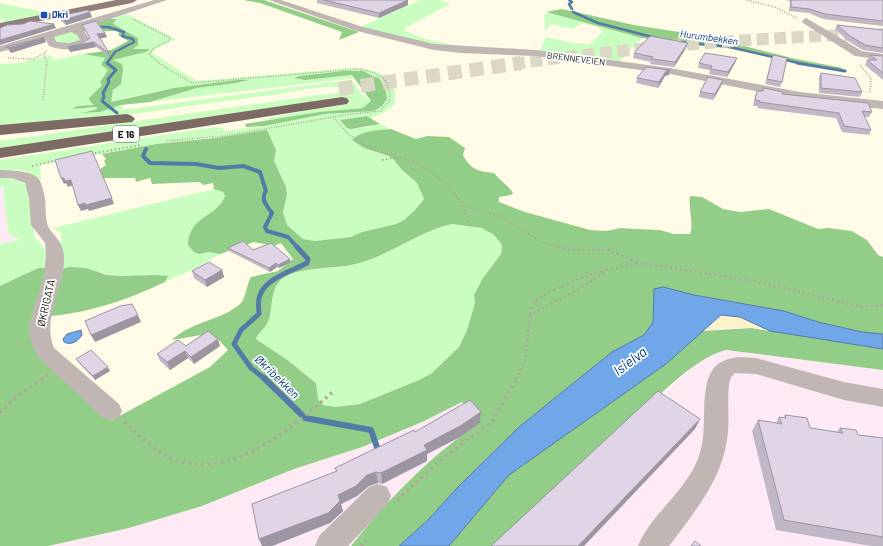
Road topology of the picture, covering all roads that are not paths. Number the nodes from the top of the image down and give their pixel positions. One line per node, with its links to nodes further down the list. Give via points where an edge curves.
1 (128, 0): 5 (main road)
2 (163, 0): 6 (street)
3 (273, 0): 10 (street, BRENNEVEIEN, via 360,29 434,47 551,55 670,71 772,92)
4 (829, 24): 9 (street, via 806,21 859,54)
5 (0, 26)
6 (70, 28): 7 (street); 7 (street, via 81,33 86,41 57,46 52,44)
7 (49, 36): 8 (street)
8 (3, 53)
9 (883, 57)
10 (883, 105)
11 (126, 119): 12 (highway, E 16); 13 (highway, E 16); 14 (highway, E 16, via 340,95)
12 (0, 130)
13 (0, 138)
14 (0, 153)
15 (7, 174): 17 (street, ØKRIGATA, via 32,180 35,185 39,225 53,243 53,276 40,321 39,337 45,352)
16 (883, 398): 20 (street, via 844,391 756,366 729,366 722,373 718,384 716,435 708,465 693,491)
17 (111, 411)
18 (385, 501): 19 (street)
19 (329, 546)
20 (652, 546)

